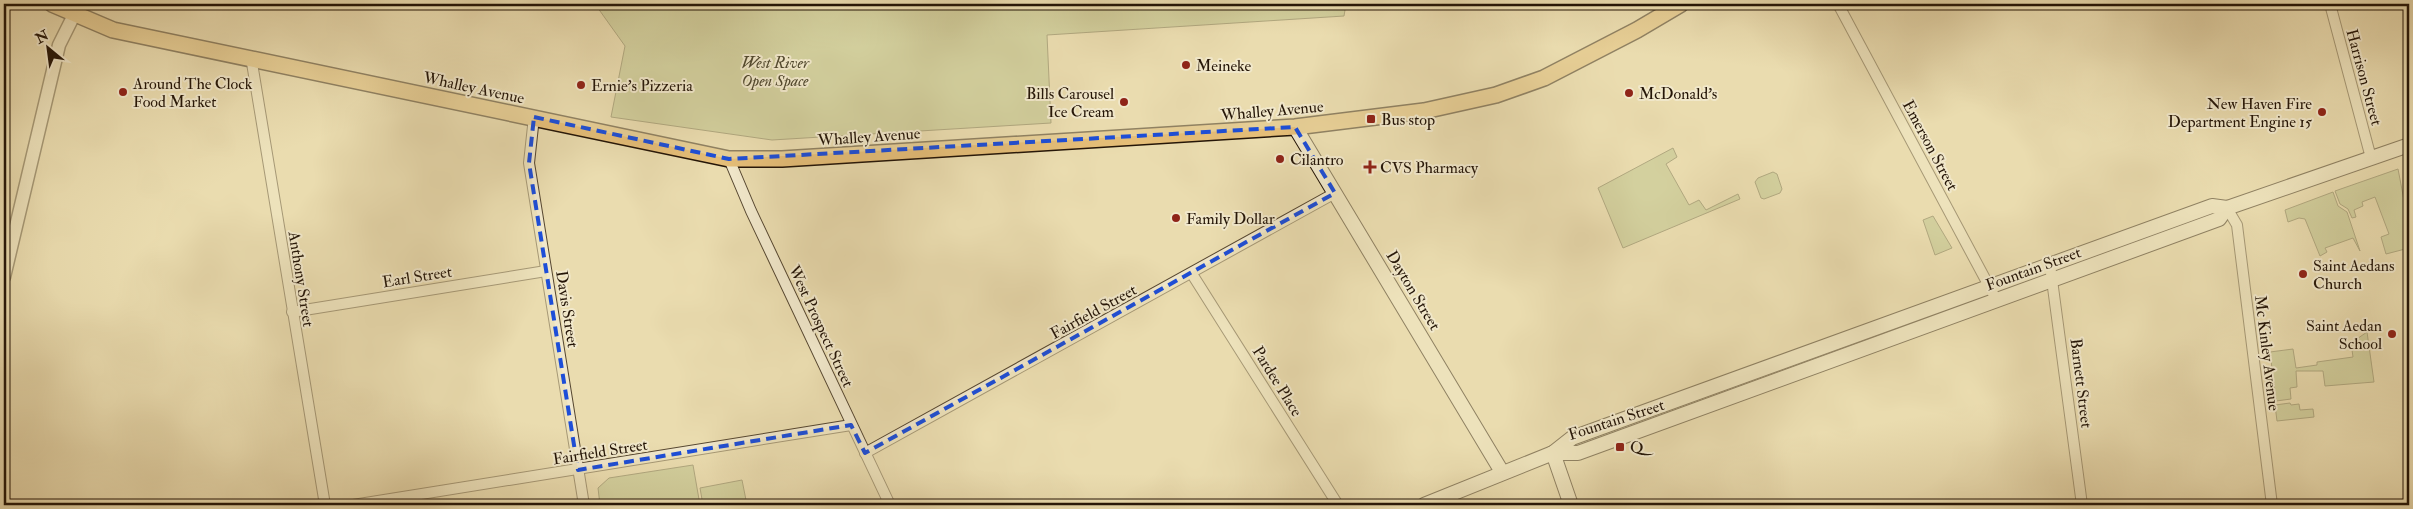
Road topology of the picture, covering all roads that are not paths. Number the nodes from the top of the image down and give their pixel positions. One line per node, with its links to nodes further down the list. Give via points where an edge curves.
1 (52, 4): 5 (main road, Whalley Avenue)
2 (1681, 4): 8 (main road, Whalley Avenue, via 1567,68 1496,95 1424,110)
3 (1838, 4): 19 (street, Emerson Street)
4 (2330, 4): 10 (street, Harrison Street)
5 (79, 9): 6 (main road, Whalley Avenue, via 113,30); 17 (street, via 59,45)
6 (251, 57): 7 (main road, Whalley Avenue); 21 (street, Anthony Street)
7 (534, 117): 11 (main road, Whalley Avenue); 15 (street, Davis Street, via 529,163)
8 (1295, 128): 11 (main road, Whalley Avenue); 12 (main road, Dayton Street)
9 (2409, 145): 10 (main road, Fountain Street)
10 (2371, 158): 13 (main road, Fountain Street)
11 (729, 159): 26 (street, West Prospect Street)
12 (1335, 193): 16 (street, Fairfield Street); 30 (main road, Dayton Street)
13 (2227, 208): 14 (main road, Fountain Street, via 2212,206); 18 (main road, Fountain Street, via 2219,219); 39 (street, Mc Kinley Avenue, via 2237,225)
14 (2050, 265): 18 (street, Barnett Street); 19 (main road, Fountain Street)
15 (546, 270): 21 (street, Earl Street); 29 (street, Davis Street)
16 (1192, 274): 27 (street, Fairfield Street); 35 (street, Pardee Place)
17 (4, 277)
18 (2053, 280): 20 (main road, Fountain Street); 38 (street, Barnett Street)
19 (1990, 287): 20 (street, Emerson Street); 22 (main road, Fountain Street)
20 (1997, 300): 23 (main road, Fountain Street)
21 (292, 312): 31 (street, Anthony Street)
22 (1841, 339): 23 (main road); 24 (main road, Fountain Street)
23 (1846, 355): 25 (main road, Fountain Street)
24 (1684, 397): 25 (main road, Fountain Street); 28 (main road, Fountain Street, via 1572,438)
25 (1690, 413): 28 (main road, Fountain Street, via 1578,453)
26 (852, 425): 27 (street, West Prospect Street); 29 (street, Fairfield Street)
27 (865, 453): 34 (street, West Prospect Street)
28 (1553, 453): 30 (main road, Fountain Street); 37 (main road)
29 (578, 470): 32 (street, Fairfield Street); 33 (street, Davis Street)
30 (1502, 472): 36 (main road, Fountain Street)
31 (325, 505)
32 (353, 505)
33 (584, 505)
34 (890, 505)
35 (1338, 505)
36 (1424, 505)
37 (1571, 505)
38 (2082, 505)
39 (2272, 505)

